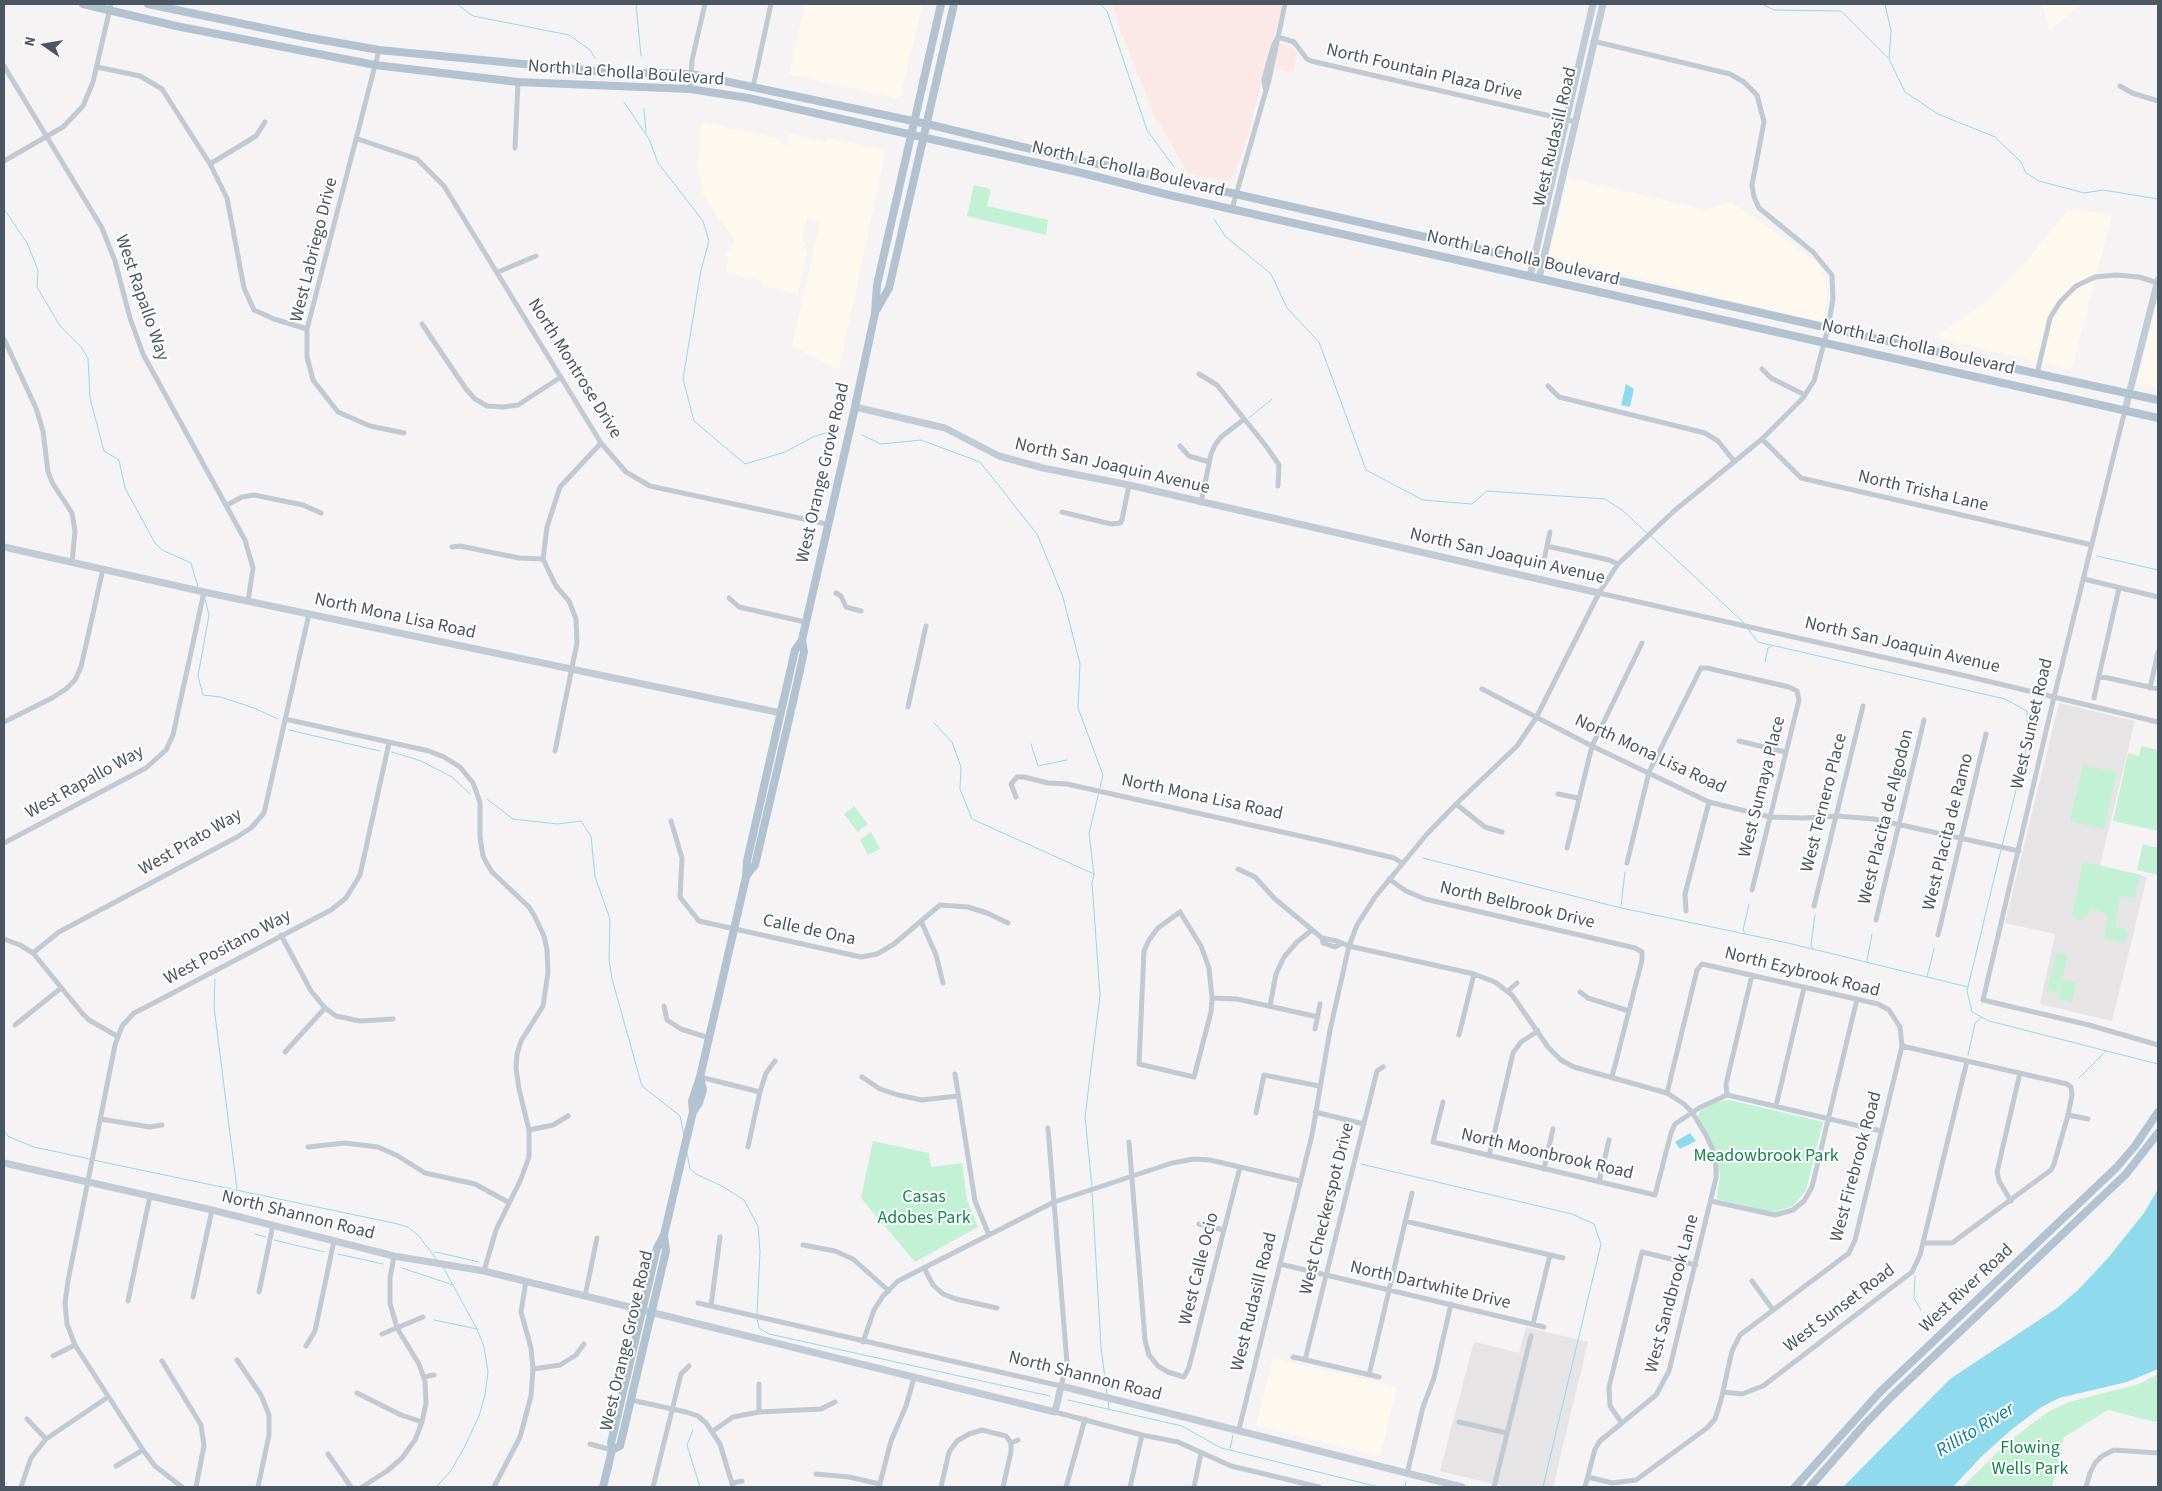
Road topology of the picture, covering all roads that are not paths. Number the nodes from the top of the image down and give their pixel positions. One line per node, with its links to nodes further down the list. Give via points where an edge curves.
1 (83, 4): 10 (main road, North La Cholla Boulevard)
2 (148, 4): 13 (main road, North La Cholla Boulevard)
3 (705, 4): 17 (street)
4 (771, 4): 19 (street)
5 (941, 4): 25 (main road, West Orange Grove Road)
6 (954, 4): 26 (main road, West Orange Grove Road)
7 (1286, 4): 11 (street)
8 (1593, 4): 23 (street, West Rudasill Road)
9 (1603, 4): 12 (street, West Rudasill Road)
10 (110, 7): 14 (main road, North La Cholla Boulevard, via 176,26); 16 (street)
11 (1278, 38): 23 (street, North Fountain Plaza Drive, via 1294,42 1311,61); 34 (street)
12 (1593, 41): 38 (street, West Rudasill Road); 45 (street, West Rudasill Road, via 1730,74 1757,95 1764,122 1752,185 1754,197 1759,208 1813,252 1832,275 1834,299)
13 (379, 50): 14 (street, West Labriego Drive); 17 (main road, North La Cholla Boulevard, via 606,72)
14 (375, 65): 18 (main road, North La Cholla Boulevard); 29 (street, West Labriego Drive)
15 (4, 66): 28 (street, West Rapallo Way)
16 (96, 67): 28 (street, via 82,106 63,127); 33 (street, via 140,76 162,90)
17 (691, 74): 19 (main road, North La Cholla Boulevard); 21 (street)
18 (518, 82): 21 (main road, North La Cholla Boulevard); 31 (street)
19 (753, 86): 25 (main road, North La Cholla Boulevard)
20 (2120, 86): 22 (street)
21 (690, 89): 27 (main road, North La Cholla Boulevard, via 748,98)
22 (2158, 101)
23 (1569, 121): 37 (street, West Rudasill Road)
24 (265, 122): 33 (street, via 256,136)
25 (914, 122): 26 (main road, North La Cholla Boulevard); 27 (main road, West Orange Grove Road)
26 (926, 124): 30 (main road, West Orange Grove Road); 34 (main road, North La Cholla Boulevard)
27 (911, 135): 30 (main road, North La Cholla Boulevard); 43 (main road, West Orange Grove Road, via 878,285)
28 (47, 136): 32 (street); 70 (street, West Rapallo Way, via 102,228 143,354)
29 (358, 138): 39 (street, North Montrose Drive, via 417,159 444,186); 46 (street, West Labriego Drive)
30 (924, 138): 35 (main road, North La Cholla Boulevard); 43 (main road, West Orange Grove Road, via 889,288)
31 (515, 148)
32 (4, 161)
33 (210, 164): 46 (street, via 227,198 244,288 254,310)
34 (1236, 194): 35 (street); 37 (main road, North La Cholla Boulevard)
35 (1232, 209): 40 (main road, North La Cholla Boulevard)
36 (536, 256): 39 (street)
37 (1533, 260): 38 (main road, North La Cholla Boulevard); 40 (street, West Rudasill Road)
38 (1542, 262): 41 (street, West Rudasill Road); 45 (main road, North La Cholla Boulevard)
39 (498, 272): 52 (street, North Montrose Drive)
40 (1530, 276): 41 (main road, North La Cholla Boulevard)
41 (1539, 278): 48 (main road, North La Cholla Boulevard)
42 (2158, 281): 51 (street, via 2139,277 2095,277 2076,286 2050,318); 54 (street, West Sunset Road)
43 (875, 313): 57 (main road, West Orange Grove Road)
44 (422, 324): 52 (street, via 466,389 488,406 518,405)
45 (1828, 328): 48 (street, West Rudasill Road); 51 (main road, North La Cholla Boulevard)
46 (308, 329): 61 (street, West Labriego Drive, via 307,357 313,380 329,403 352,419)
47 (4, 339): 81 (street, via 36,408 43,431 48,472 73,518)
48 (1824, 342): 55 (street, West Rudasill Road, via 1814,381); 58 (main road, North La Cholla Boulevard)
49 (1762, 369): 55 (street, via 1783,386)
50 (1199, 374): 60 (street, via 1216,385)
51 (2037, 374): 54 (main road, North La Cholla Boulevard)
52 (561, 377): 63 (street, North Montrose Drive)
53 (1548, 386): 66 (street, via 1559,397 1705,433 1718,441)
54 (2129, 394): 56 (main road, North La Cholla Boulevard); 58 (street, West Sunset Road)
55 (1805, 395): 62 (street, West Rudasill Road)
56 (2158, 400)
57 (855, 407): 67 (street, North San Joaquin Avenue, via 945,428 999,456); 73 (main road, West Orange Grove Road)
58 (2125, 410): 59 (main road, North La Cholla Boulevard); 75 (street, West Sunset Road)
59 (2158, 418)
60 (1243, 420): 65 (street, via 1221,437); 68 (street, via 1279,465)
61 (404, 433)
62 (1762, 438): 66 (street, West Rudasill Road); 75 (street, North Trisha Lane, via 1801,478)
63 (601, 443): 73 (street, North Montrose Drive, via 626,472 650,486); 79 (street, via 560,487 547,527)
64 (1180, 446): 65 (street, via 1189,456)
65 (1209, 462): 69 (street)
66 (1734, 462): 82 (street, West Rudasill Road, via 1674,511)
67 (1129, 485): 69 (street, North San Joaquin Avenue); 72 (street, via 1120,523 1111,524)
68 (1278, 486)
69 (1200, 503): 88 (street, North San Joaquin Avenue)
70 (227, 504): 71 (street, via 254,494); 91 (street, West Rapallo Way, via 246,540 252,560 253,577)
71 (321, 512)
72 (1062, 512)
73 (828, 524): 94 (main road, West Orange Grove Road)
74 (1550, 532): 76 (street)
75 (2092, 545): 84 (street, West Sunset Road)
76 (1547, 546): 80 (street); 82 (street)
77 (4, 547): 81 (street, North Mona Lisa Road)
78 (452, 547): 79 (street, via 519,558)
79 (543, 558): 99 (street, via 576,619 577,643)
80 (1544, 560)
81 (72, 563): 83 (street, North Mona Lisa Road)
82 (1618, 564): 88 (street, West Rudasill Road)
83 (103, 569): 86 (street, North Mona Lisa Road); 112 (street, via 81,667 75,680 52,698)
84 (2084, 579): 85 (street); 104 (street, West Sunset Road)
85 (2119, 588): 89 (street); 100 (street)
86 (204, 592): 91 (street, North Mona Lisa Road); 132 (street, West Rapallo Way, via 174,735 166,750 146,768)
87 (836, 593): 92 (street, via 846,607)
88 (1599, 593): 104 (street, North San Joaquin Avenue); 109 (street, West Rudasill Road)
89 (2158, 597)
90 (729, 598): 94 (street, via 739,606)
91 (248, 601): 93 (street, North Mona Lisa Road)
92 (861, 611)
93 (309, 614): 99 (street, North Mona Lisa Road); 110 (street, West Prato Way)
94 (806, 622): 96 (main road, West Orange Grove Road)
95 (926, 626): 107 (street)
96 (802, 640): 108 (main road, West Orange Grove Road, via 795,650); 138 (main road, West Orange Grove Road, via 804,652 755,865)
97 (1642, 644): 117 (street)
98 (2158, 652): 101 (street)
99 (571, 669): 108 (street, North Mona Lisa Road); 118 (street)
100 (2099, 676): 101 (street); 105 (street)
101 (2150, 688): 103 (street)
102 (1482, 689): 109 (street, North Mona Lisa Road)
103 (2158, 689)
104 (2054, 697): 113 (street, North San Joaquin Avenue); 134 (street, West Sunset Road)
105 (2094, 698)
106 (1863, 706): 126 (street, West Ternero Place)
107 (908, 707)
108 (781, 712): 138 (main road, West Orange Grove Road)
109 (1536, 718): 117 (street, North Mona Lisa Road); 125 (street, West Rudasill Road, via 1517,746)
110 (285, 719): 116 (street); 152 (street, West Prato Way, via 264,813 251,828 58,932)
111 (1924, 720): 129 (street, West Placita de Algodon)
112 (4, 722)
113 (2158, 722)
114 (1986, 734): 131 (street, West Placita de Ramo)
115 (1739, 741): 119 (street)
116 (389, 742): 148 (street, West Positano Way, via 357,882 339,904); 208 (street, via 444,756 466,774 480,802 483,856 492,872 529,907 544,936 548,972 543,1006 521,1041 517,1054 519,1089)
117 (1592, 746): 120 (street, North Mona Lisa Road); 123 (street)
118 (555, 751)
119 (1785, 752): 120 (street, West Sumaya Place, via 1799,700 1798,689 1700,667); 127 (street, West Sumaya Place)
120 (1649, 772): 124 (street, North Mona Lisa Road); 136 (street)
121 (1558, 794): 123 (street)
122 (1016, 797): 135 (street, North Mona Lisa Road, via 1011,784 1017,777 1067,784 1394,858)
123 (1578, 798): 133 (street)
124 (1709, 802): 127 (street, North Mona Lisa Road); 142 (street, via 1684,894)
125 (1456, 804): 130 (street, via 1485,827); 135 (street, West Rudasill Road)
126 (1837, 816): 127 (street, North Mona Lisa Road); 129 (street, North Mona Lisa Road); 141 (street, West Ternero Place)
127 (1770, 817): 140 (street, West Sumaya Place)
128 (671, 821): 146 (street, Calle de Ona, via 682,858 680,897 699,921)
129 (1900, 823): 131 (street, North Mona Lisa Road); 143 (street, West Placita de Algodon)
130 (1502, 832)
131 (1961, 837): 134 (street, North Mona Lisa Road); 149 (street, West Placita de Ramo)
132 (4, 843)
133 (1567, 848)
134 (2019, 851): 177 (street, West Sunset Road, via 1983,1000)
135 (1402, 863): 139 (street, West Rudasill Road)
136 (1627, 863)
137 (1238, 869): 147 (street, via 1255,877)
138 (746, 877): 146 (main road, West Orange Grove Road)
139 (1390, 879): 151 (street, West Rudasill Road, via 1357,924); 167 (street, North Belbrook Drive, via 1425,899 1643,951)
140 (1752, 890)
141 (1814, 906)
142 (1686, 911)
143 (1876, 920)
144 (921, 921): 145 (street, Calle de Ona, via 940,905 954,905 987,912); 146 (street, Calle de Ona, via 894,944 877,954 861,957); 156 (street, via 936,955)
145 (1008, 923)
146 (734, 929): 176 (main road, West Orange Grove Road)
147 (1312, 930): 151 (street, via 1323,943 1335,947 1341,944); 165 (street, via 1284,957 1276,974)
148 (281, 935): 166 (street); 175 (street, West Positano Way, via 134,1013)
149 (1938, 935)
150 (4, 939): 152 (street)
151 (1349, 946): 153 (street); 188 (street, West Rudasill Road)
152 (33, 953): 157 (street)
153 (1474, 974): 159 (street); 174 (street)
154 (1752, 975): 158 (street, North Ezybrook Road); 190 (street, North Ezybrook Road, via 1698,964); 191 (street, via 1726,1084)
155 (1517, 983): 159 (street)
156 (943, 984)
157 (61, 988): 171 (street); 175 (street, via 89,1020)
158 (1804, 988): 162 (street, North Ezybrook Road); 194 (street)
159 (1508, 990): 173 (street)
160 (1580, 992): 167 (street, via 1588,998)
161 (1212, 998): 161 (street, via 1194,1077 1139,1064 1144,950 1158,928 1180,912 1201,946 1209,968); 165 (street)
162 (1857, 999): 169 (street, North Ezybrook Road, via 1878,1004); 201 (street)
163 (1320, 1004): 168 (street)
164 (664, 1006): 176 (street, via 666,1020 681,1029)
165 (1270, 1006): 168 (street)
166 (325, 1008): 170 (street, via 336,1016 360,1021); 179 (street)
167 (1629, 1011): 187 (street)
168 (1318, 1018): 172 (street)
169 (1895, 1018): 178 (street, West Firebrook Road, via 1900,1027)
170 (393, 1019)
171 (15, 1025)
172 (1315, 1029)
173 (1538, 1031): 187 (street, via 1552,1052 1565,1063); 215 (street, via 1521,1042 1513,1053)
174 (1459, 1035)
175 (117, 1036): 202 (street, West Positano Way)
176 (710, 1038): 186 (main road, West Orange Grove Road)
177 (2158, 1045)
178 (1902, 1046): 180 (street); 209 (street, West Firebrook Road)
179 (285, 1052)
180 (1967, 1060): 183 (street); 239 (street, West Sunset Road)
181 (775, 1061): 189 (street, via 766,1073)
182 (1383, 1067): 204 (street, West Checkerspot Drive, via 1377,1071)
183 (2020, 1073): 199 (street, via 2073,1086); 226 (street, via 1997,1172 1998,1181)
184 (955, 1074): 192 (street)
185 (862, 1076): 192 (street, via 880,1089 898,1096 922,1100)
186 (700, 1077): 189 (street); 234 (main road, West Orange Grove Road, via 703,1090 692,1112)
187 (1612, 1077): 190 (street)
188 (1319, 1086): 195 (street, West Rudasill Road); 198 (street, via 1264,1075)
189 (760, 1092): 214 (street)
190 (1667, 1092): 196 (street)
191 (1727, 1094): 194 (street); 196 (street)
192 (957, 1096): 235 (street, via 975,1201)
193 (1443, 1102): 215 (street, North Moonbrook Road, via 1433,1142)
194 (1776, 1106): 201 (street)
195 (1315, 1112): 204 (street); 220 (street, West Rudasill Road)
196 (1692, 1112): 222 (street, North Moonbrook Road, via 1675,1124 1655,1195); 225 (street, West Sandbrook Lane, via 1713,1150 1716,1166)
197 (2158, 1112): 251 (main road, West River Road, via 2116,1168)
198 (1256, 1113)
199 (2068, 1115): 203 (street); 226 (street, via 2053,1168)
200 (568, 1116): 208 (street, via 553,1125)
201 (1830, 1118): 209 (street); 225 (street, via 1812,1187 1794,1210 1775,1215)
202 (100, 1119): 205 (street, via 150,1127); 221 (street, West Positano Way)
203 (2088, 1119)
204 (1364, 1124): 248 (street, West Checkerspot Drive)
205 (162, 1125)
206 (1048, 1128): 228 (street)
207 (1553, 1129): 218 (street)
208 (530, 1130): 227 (street, via 529,1157)
209 (1881, 1132): 264 (street, West Firebrook Road, via 1849,1253)
210 (2158, 1133): 255 (main road, West River Road, via 2126,1174)
211 (1609, 1140): 222 (street)
212 (1129, 1142): 219 (street)
213 (308, 1147): 227 (street, via 345,1142 378,1147 424,1174 475,1184)
214 (748, 1147)
215 (1489, 1156): 218 (street, North Moonbrook Road)
216 (4, 1164): 221 (street, North Shannon Road)
217 (1240, 1167): 219 (street, via 1194,1159); 220 (street); 233 (street, West Calle Ocio)
218 (1544, 1169): 222 (street, North Moonbrook Road)
219 (1132, 1175): 228 (street); 233 (street, West Calle Ocio, via 1145,1340 1149,1356 1168,1372 1184,1377 1189,1367)
220 (1300, 1181): 244 (street, West Rudasill Road)
221 (87, 1182): 224 (street, North Shannon Road); 274 (street, West Positano Way, via 65,1303 67,1324)
222 (1599, 1182)
223 (1412, 1193): 230 (street)
224 (150, 1196): 229 (street, North Shannon Road); 258 (street)
225 (1711, 1201): 245 (street, West Sandbrook Lane)
226 (2011, 1201): 239 (street, via 1952,1243)
227 (508, 1202): 247 (street, via 492,1240)
228 (1054, 1202): 235 (street); 289 (street, via 1067,1363)
229 (212, 1210): 232 (street, North Shannon Road); 257 (street)
230 (1405, 1221): 241 (street); 252 (street)
231 (1199, 1224): 233 (street)
232 (273, 1226): 238 (street, North Shannon Road); 254 (street)
233 (1224, 1230)
234 (664, 1235): 263 (main road, West Orange Grove Road, via 657,1248); 265 (main road, West Orange Grove Road, via 666,1251)
235 (989, 1235): 246 (street)
236 (720, 1237): 261 (street)
237 (596, 1238): 256 (street)
238 (334, 1242): 242 (street, North Shannon Road); 275 (street, via 315,1331)
239 (1923, 1243): 290 (street, West Sunset Road, via 1916,1266 1903,1281 1763,1386 1742,1394)
240 (803, 1244): 253 (street, via 853,1259)
241 (1550, 1255): 243 (street); 267 (street)
242 (394, 1256): 247 (street, North Shannon Road); 269 (street, via 390,1303)
243 (1563, 1258)
244 (1280, 1264): 248 (street, North Dartwhite Drive); 303 (street, West Rudasill Road)
245 (1696, 1265): 302 (street, West Sandbrook Lane, via 1668,1376 1656,1395); 302 (street, via 1642,1252 1609,1387 1610,1406)
246 (924, 1268): 253 (street); 262 (street, via 933,1285 944,1294)
247 (484, 1271): 250 (street, North Shannon Road)
248 (1326, 1275): 252 (street, North Dartwhite Drive); 279 (street, West Checkerspot Drive)
249 (1752, 1280): 264 (street)
250 (526, 1281): 256 (street, North Shannon Road); 282 (street, via 521,1312)
251 (1992, 1285): 255 (main road); 341 (main road, West River Road, via 1880,1392)
252 (1389, 1290): 260 (street, North Dartwhite Drive); 284 (street)
253 (888, 1291): 272 (street, via 874,1310)
254 (259, 1292)
255 (1999, 1294): 342 (main road, West River Road, via 1888,1400)
256 (585, 1296): 263 (street, North Shannon Road)
257 (193, 1297)
258 (128, 1301)
259 (698, 1303): 261 (street, North Shannon Road)
260 (1451, 1304): 267 (street, North Dartwhite Drive); 318 (street)
261 (711, 1306): 272 (street, North Shannon Road)
262 (997, 1308)
263 (644, 1310): 265 (street, North Shannon Road); 312 (main road, West Orange Grove Road, via 610,1443)
264 (1774, 1310): 290 (street, West Firebrook Road, via 1736,1340)
265 (652, 1312): 287 (street, North Shannon Road); 293 (main road, West Orange Grove Road)
266 (423, 1317): 269 (street)
267 (1533, 1324): 268 (street, North Dartwhite Drive)
268 (1544, 1327)
269 (397, 1328): 270 (street); 285 (street, via 410,1346)
270 (382, 1334)
271 (1531, 1336): 305 (street)
272 (863, 1342): 289 (street, North Shannon Road)
273 (584, 1344): 282 (street, via 576,1355 560,1365)
274 (75, 1345): 276 (street); 292 (street, West Positano Way)
275 (306, 1346)
276 (54, 1356)
277 (1293, 1357): 279 (street)
278 (237, 1360): 326 (street, via 261,1395 269,1415 269,1435)
279 (1305, 1360): 284 (street)
280 (162, 1361): 325 (street, via 201,1425 204,1446)
281 (689, 1366): 295 (street, via 681,1374)
282 (533, 1369): 329 (street, via 525,1424)
283 (434, 1375): 285 (street)
284 (1369, 1375): 286 (street)
285 (424, 1377): 300 (street, via 426,1403)
286 (1379, 1377)
287 (914, 1378): 297 (street, North Shannon Road); 322 (street, via 891,1441)
288 (759, 1384): 296 (street)
289 (1061, 1386): 297 (street); 303 (street, North Shannon Road)
290 (1723, 1392): 319 (street, West Firebrook Road, via 1708,1428 1636,1480 1612,1483)
291 (357, 1393): 300 (street)
292 (108, 1397): 307 (street); 311 (street, West Positano Way)
293 (631, 1400): 295 (street); 312 (main road, West Orange Grove Road, via 620,1446)
294 (835, 1402): 296 (street, via 821,1409)
295 (672, 1409): 304 (street, via 698,1416); 331 (street)
296 (759, 1412): 304 (street, via 733,1417)
297 (1055, 1412): 299 (street, North Shannon Road)
298 (27, 1419): 307 (street)
299 (1085, 1420): 306 (street, North Shannon Road); 334 (street)
300 (422, 1422): 328 (street, via 415,1440 402,1458)
301 (1459, 1422): 305 (street)
302 (1621, 1422): 319 (street, West Sandbrook Lane, via 1595,1449)
303 (1239, 1430): 318 (street, North Shannon Road)
304 (712, 1431): 321 (street, via 720,1444)
305 (1507, 1433): 339 (street)
306 (1142, 1435): 313 (street, North Shannon Road, via 1178,1442); 335 (street)
307 (46, 1439): 323 (street, via 31,1458)
308 (1018, 1440): 309 (street)
309 (1011, 1443): 332 (street, via 1006,1436 982,1430 963,1437 949,1452); 333 (street)
310 (590, 1444): 312 (street)
311 (142, 1450): 316 (street); 324 (street, West Positano Way, via 154,1466)
312 (612, 1450): 330 (main road, West Orange Grove Road)
313 (1202, 1453): 336 (street); 337 (street, North Shannon Road, via 1231,1466)
314 (2158, 1453): 343 (street, via 2114,1450 2095,1463)
315 (328, 1454): 327 (street)
316 (116, 1466)
317 (816, 1474): 322 (street, via 849,1477)
318 (1407, 1474): 338 (street, North Shannon Road)
319 (1588, 1477): 340 (street, West Sandbrook Lane)
320 (742, 1481): 321 (street)
321 (732, 1485)
322 (880, 1486)
323 (21, 1487)
324 (182, 1487)
325 (196, 1487)
326 (258, 1487)
327 (350, 1487)
328 (362, 1487)
329 (494, 1487)
330 (603, 1487)
331 (653, 1487)
332 (941, 1487)
333 (1003, 1487)
334 (1066, 1487)
335 (1130, 1487)
336 (1194, 1487)
337 (1319, 1487)
338 (1462, 1487)
339 (1494, 1487)
340 (1585, 1487)
341 (1795, 1487)
342 (1810, 1487)
343 (2086, 1487)

